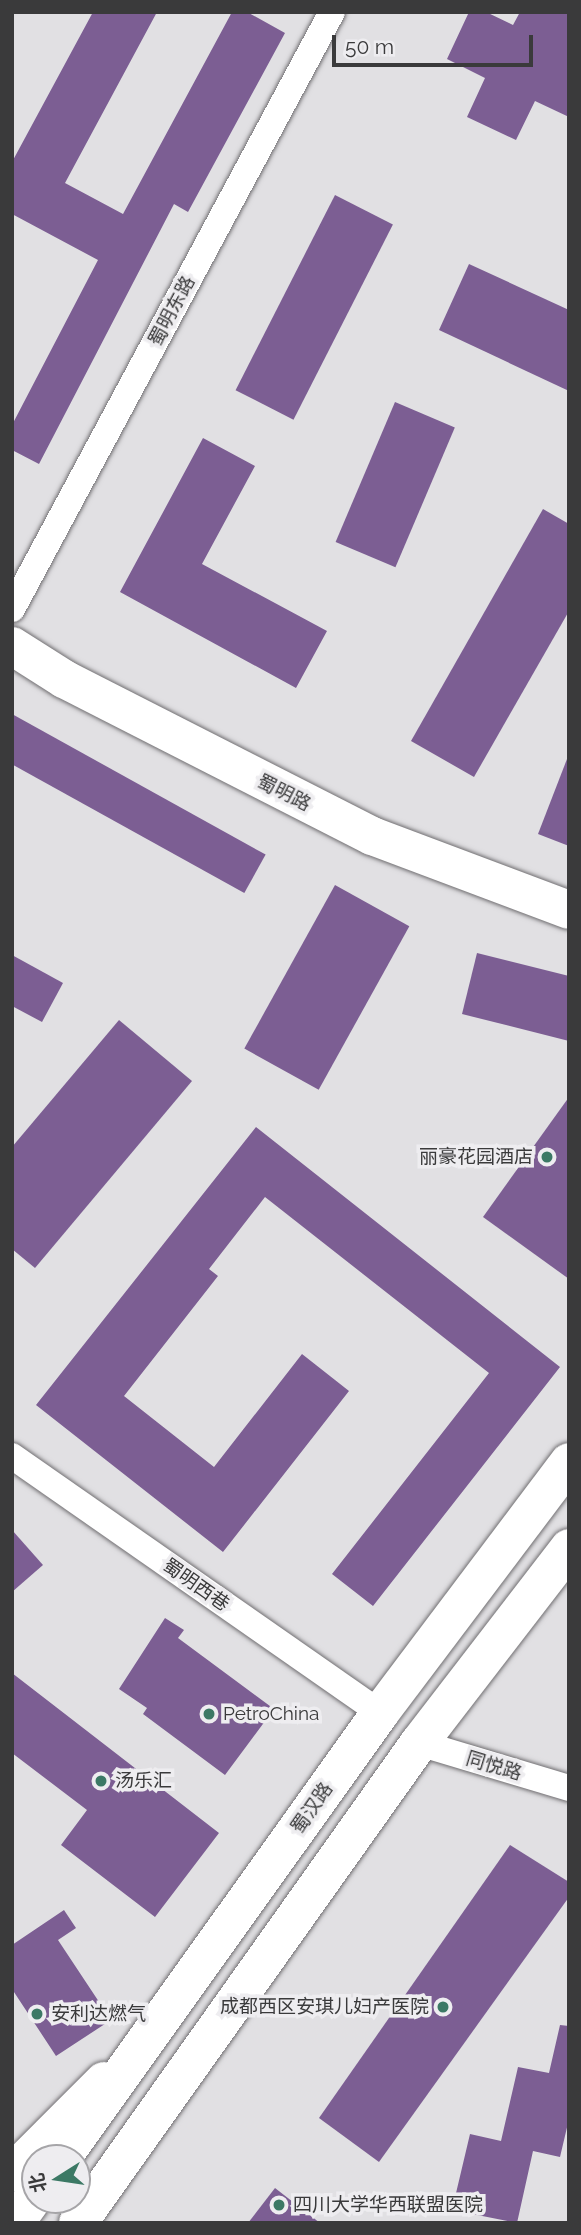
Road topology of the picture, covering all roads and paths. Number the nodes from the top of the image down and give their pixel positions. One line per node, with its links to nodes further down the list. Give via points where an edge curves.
1 (332, 12): 2 (street, 蜀明东路)
2 (12, 609)
3 (12, 646): 4 (main road, 蜀明路, via 64,679 372,836)
4 (569, 910)
5 (12, 1456): 8 (street, 蜀明西巷)
6 (569, 1462): 8 (main road, 蜀汉路)
7 (569, 1548): 9 (main road)
8 (380, 1713): 11 (main road, 蜀汉路)
9 (419, 1743): 10 (street, 同悦路); 14 (main road)
10 (569, 1788)
11 (155, 2030): 12 (main road, 蜀汉路); 13 (main road)
12 (72, 2144)
13 (12, 2174)
14 (78, 2223)

